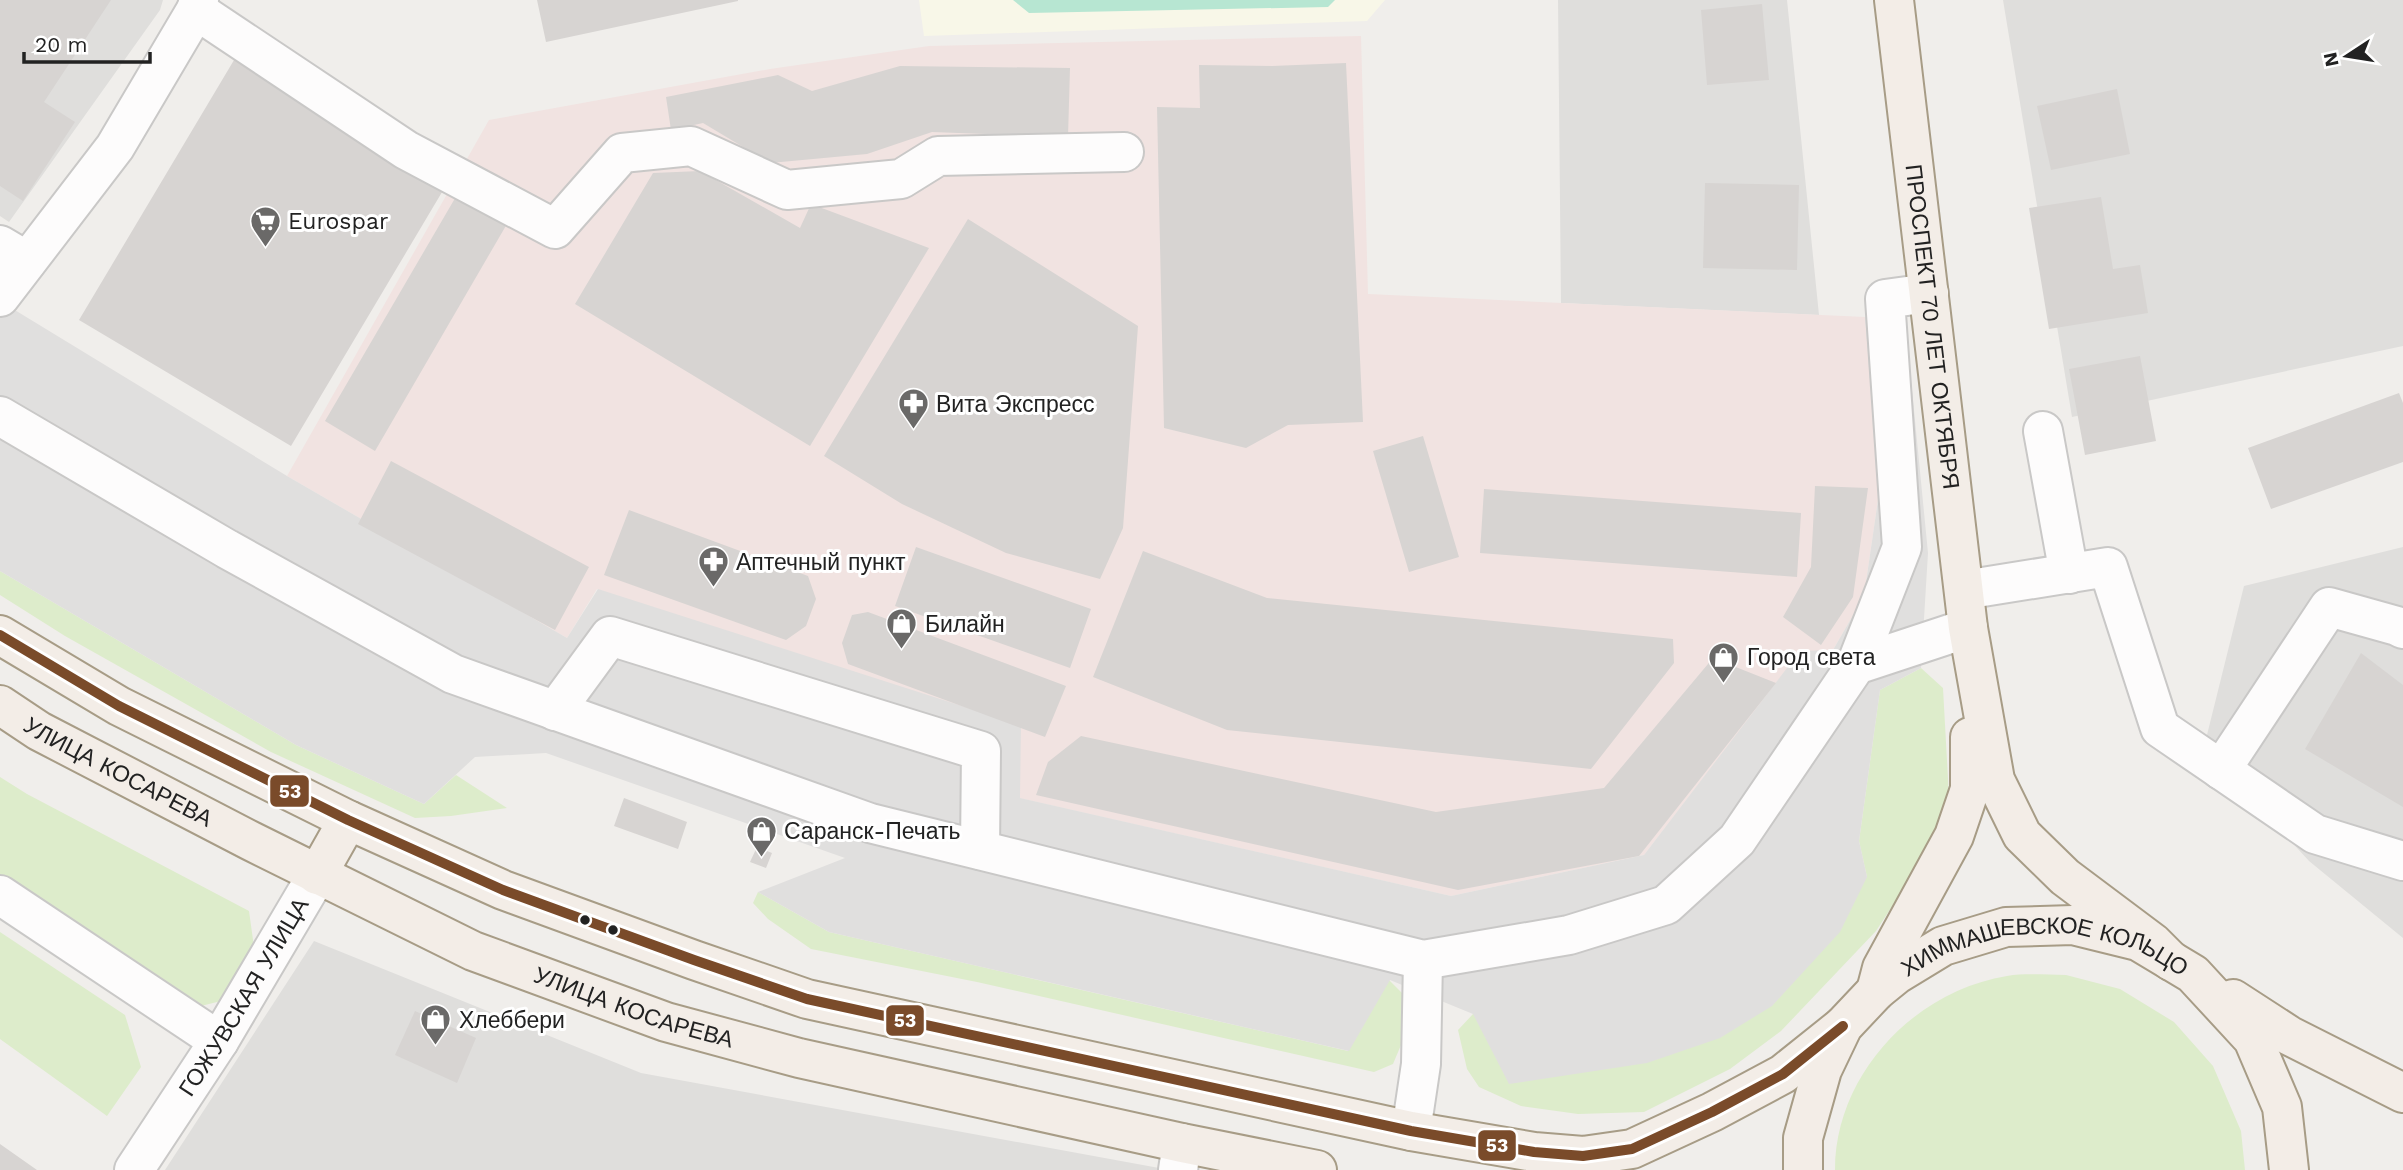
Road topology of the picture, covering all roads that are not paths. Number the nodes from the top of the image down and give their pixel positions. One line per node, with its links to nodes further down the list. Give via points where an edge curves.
1 (1894, 0): 5 (main road, ПРОСПЕКТ 70 ЛЕТ ОКТЯБРЯ)
2 (197, 5): 3 (street, via 406,150 555,229 622,153 691,146 787,190 901,179 938,156); 4 (street, via 114,147)
3 (1124, 152)
4 (14, 253): 6 (street)
5 (1929, 293): 10 (main road, ПРОСПЕКТ 70 ЛЕТ ОКТЯБРЯ); 14 (street, via 1885,299 1902,547)
6 (0, 297)
7 (0, 416): 16 (street, via 453,674)
8 (2043, 431): 9 (street)
9 (2069, 574): 10 (street); 17 (street, via 2109,567 2160,728)
10 (1964, 590): 13 (main road, ПРОСПЕКТ 70 ЛЕТ ОКТЯБРЯ)
11 (2403, 629): 17 (street, via 2329,607)
12 (0, 635): 18 (main road, via 119,706)
13 (1970, 641): 14 (street); 24 (main road, ПРОСПЕКТ 70 ЛЕТ ОКТЯБРЯ, via 1995,780 2022,835 2064,877); 25 (main road, ПРОСПЕКТ 70 ЛЕТ ОКТЯБРЯ, via 1969,789 1954,836 1882,968)
14 (1856, 666): 23 (street, via 1737,840 1666,905 1569,935)
15 (0, 705): 21 (main road, УЛИЦА КОСАРЕВА, via 39,731)
16 (555, 711): 19 (street, via 870,823); 19 (street, via 610,636 981,751)
17 (2221, 770): 20 (street, via 2315,834)
18 (348, 820): 21 (main road, ГОЖУВСКАЯ УЛИЦА); 29 (main road, via 503,890 807,999)
19 (980, 850): 23 (street)
20 (2403, 860)
21 (317, 876): 27 (street, ГОЖУВСКАЯ УЛИЦА); 30 (main road, УЛИЦА КОСАРЕВА, via 473,951 666,1022)
22 (0, 895): 27 (street)
23 (1423, 960): 29 (street, via 1421,1064)
24 (2182, 967): 25 (main road, ХИММАШЕВСКОЕ КОЛЬЦО, via 2138,942 2073,925 2006,927 1943,946); 28 (main road, via 2290,1036); 34 (main road, ХИММАШЕВСКОЕ КОЛЬЦО, via 2253,1039 2282,1107)
25 (1876, 991): 26 (main road, ХИММАШЕВСКОЕ КОЛЬЦО)
26 (1843, 1026): 29 (main road, via 1783,1074 1632,1149 1583,1156); 33 (main road, ХИММАШЕВСКОЕ КОЛЬЦО, via 1822,1070 1803,1138)
27 (219, 1041): 31 (street, ГОЖУВСКАЯ УЛИЦА)
28 (2403, 1093)
29 (1411, 1131)
30 (1180, 1157): 32 (main road, УЛИЦА КОСАРЕВА)
31 (134, 1170)
32 (1317, 1170)
33 (1804, 1170)
34 (2289, 1170)

